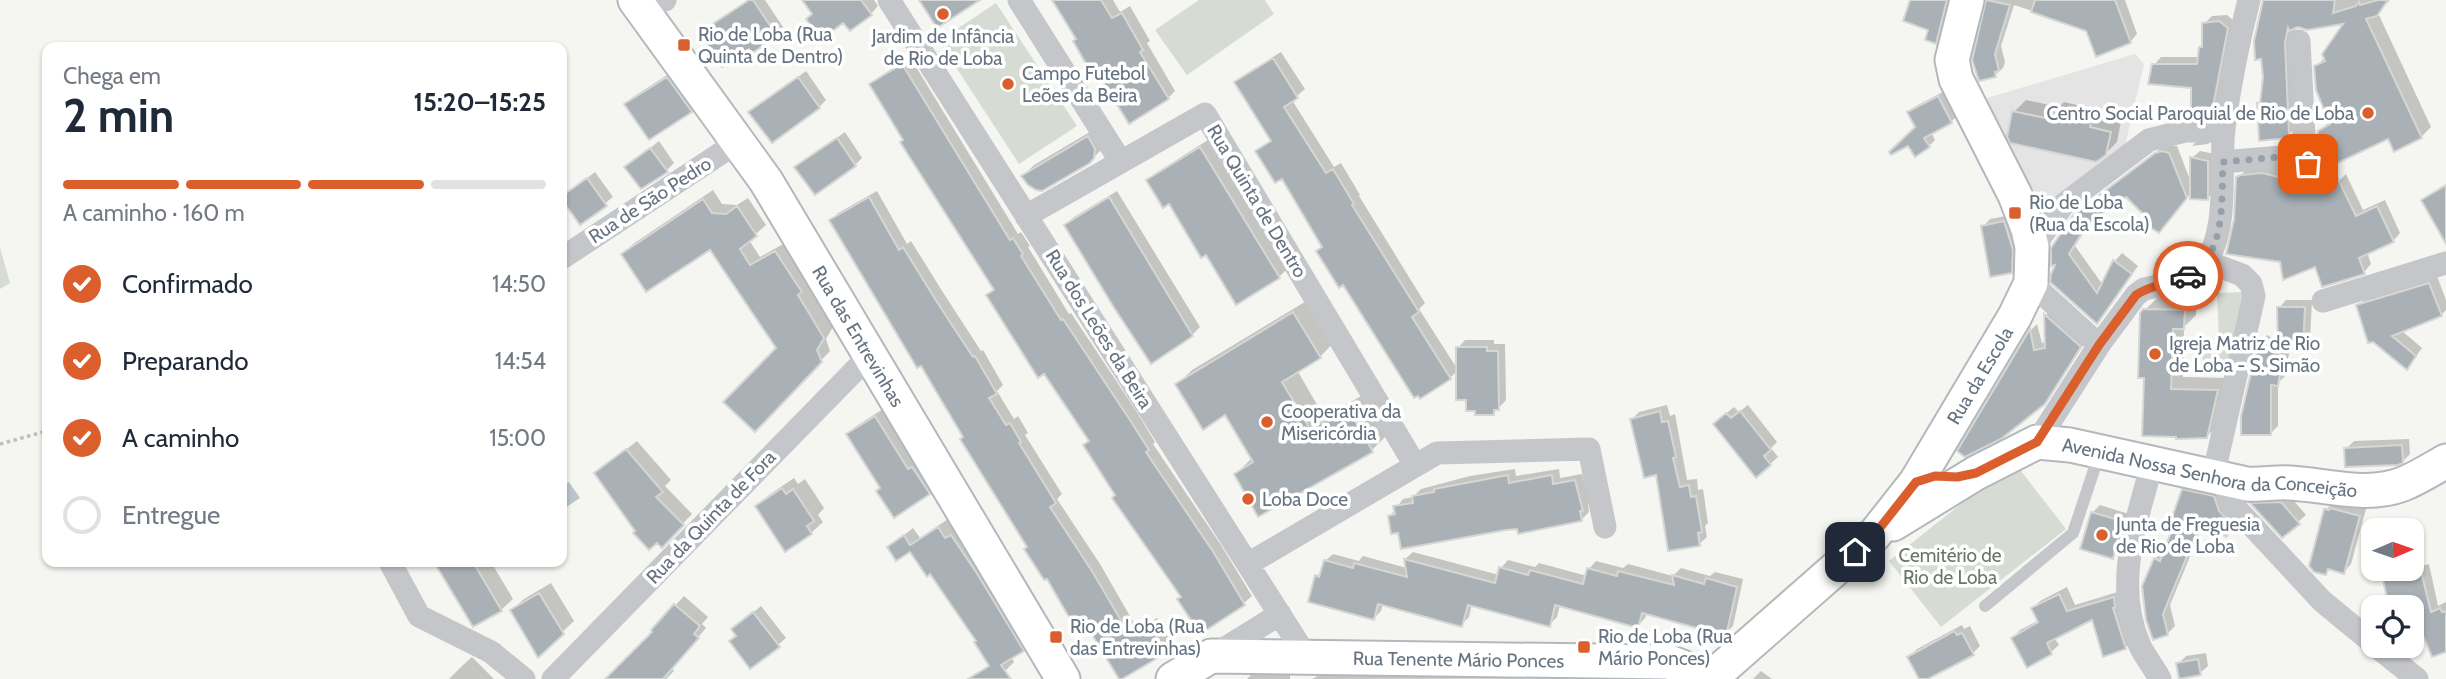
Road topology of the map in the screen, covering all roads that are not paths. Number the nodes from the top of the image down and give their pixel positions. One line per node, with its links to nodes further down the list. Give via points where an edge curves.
1 (889, 0): 13 (street, Rua dos Leões da Beira)
2 (1019, 0): 10 (street)
3 (1967, 0): 17 (street, via 1952,60 1956,79 2015,195 2032,247)
4 (2249, 0): 7 (street)
5 (643, 1): 8 (street, Rua das Entrevinhas)
6 (2299, 41): 9 (street, via 2304,137)
7 (2224, 131): 11 (street); 17 (street, via 2185,131 2149,140 2063,205 2040,238)
8 (738, 142): 14 (street, Rua de São Pedro); 20 (street, Rua das Entrevinhas, via 766,181)
9 (2286, 156): 11 (street); 12 (street, via 2300,158)
10 (1121, 162): 13 (street, Rua Quinta de Dentro); 25 (street, Rua Quinta de Dentro, via 1205,114)
11 (2223, 162): 16 (street, via 2219,229)
12 (2324, 178)
13 (1026, 216): 29 (street, Rua dos Leões da Beira)
14 (567, 255)
15 (2446, 263): 18 (street)
16 (2204, 266): 19 (street, via 2176,282 2155,285 2136,295); 26 (street, via 2242,275 2251,284 2253,296)
17 (2031, 271): 19 (street); 27 (street, Rua da Escola, via 2015,316)
18 (2323, 301)
19 (2099, 345): 21 (street)
20 (869, 356): 38 (street, Rua da Quinta de Fora); 39 (street, Rua das Entrevinhas)
21 (2037, 442): 22 (street, Avenida Nossa Senhora da Conceição); 27 (street, Avenida Nossa Senhora da Conceição, via 1976,473)
22 (2100, 452): 24 (street, Avenida Nossa Senhora da Conceição); 31 (lane, via 2073,533)
23 (2446, 461): 26 (street, Avenida Nossa Senhora da Conceição, via 2382,489 2288,482 2264,485)
24 (2152, 464): 26 (street, Avenida Nossa Senhora da Conceição); 43 (street, via 2127,563 2127,591 2133,626)
25 (1415, 465): 28 (street, via 1437,453 1589,449); 29 (street)
26 (2218, 478): 33 (street, via 2230,502 2322,601)
27 (1925, 491): 42 (street, Avenida Nossa Senhora da Conceição)
28 (1605, 527)
29 (1248, 564): 32 (street, Rua dos Leões da Beira)
30 (393, 567): 37 (street, via 419,616 491,652)
31 (1985, 606)
32 (1280, 614): 34 (street); 36 (street, Rua dos Leões da Beira)
33 (2361, 633)
34 (1211, 656): 36 (street, Rua Tenente Mário Ponces); 40 (street)
35 (2392, 658): 44 (street)
36 (1308, 659): 41 (street, Rua Tenente Mário Ponces, via 1669,662)
37 (524, 679)
38 (553, 679)
39 (1063, 679)
40 (1173, 679)
41 (1704, 679)
42 (1710, 679)
43 (2160, 679)
44 (2417, 679)

